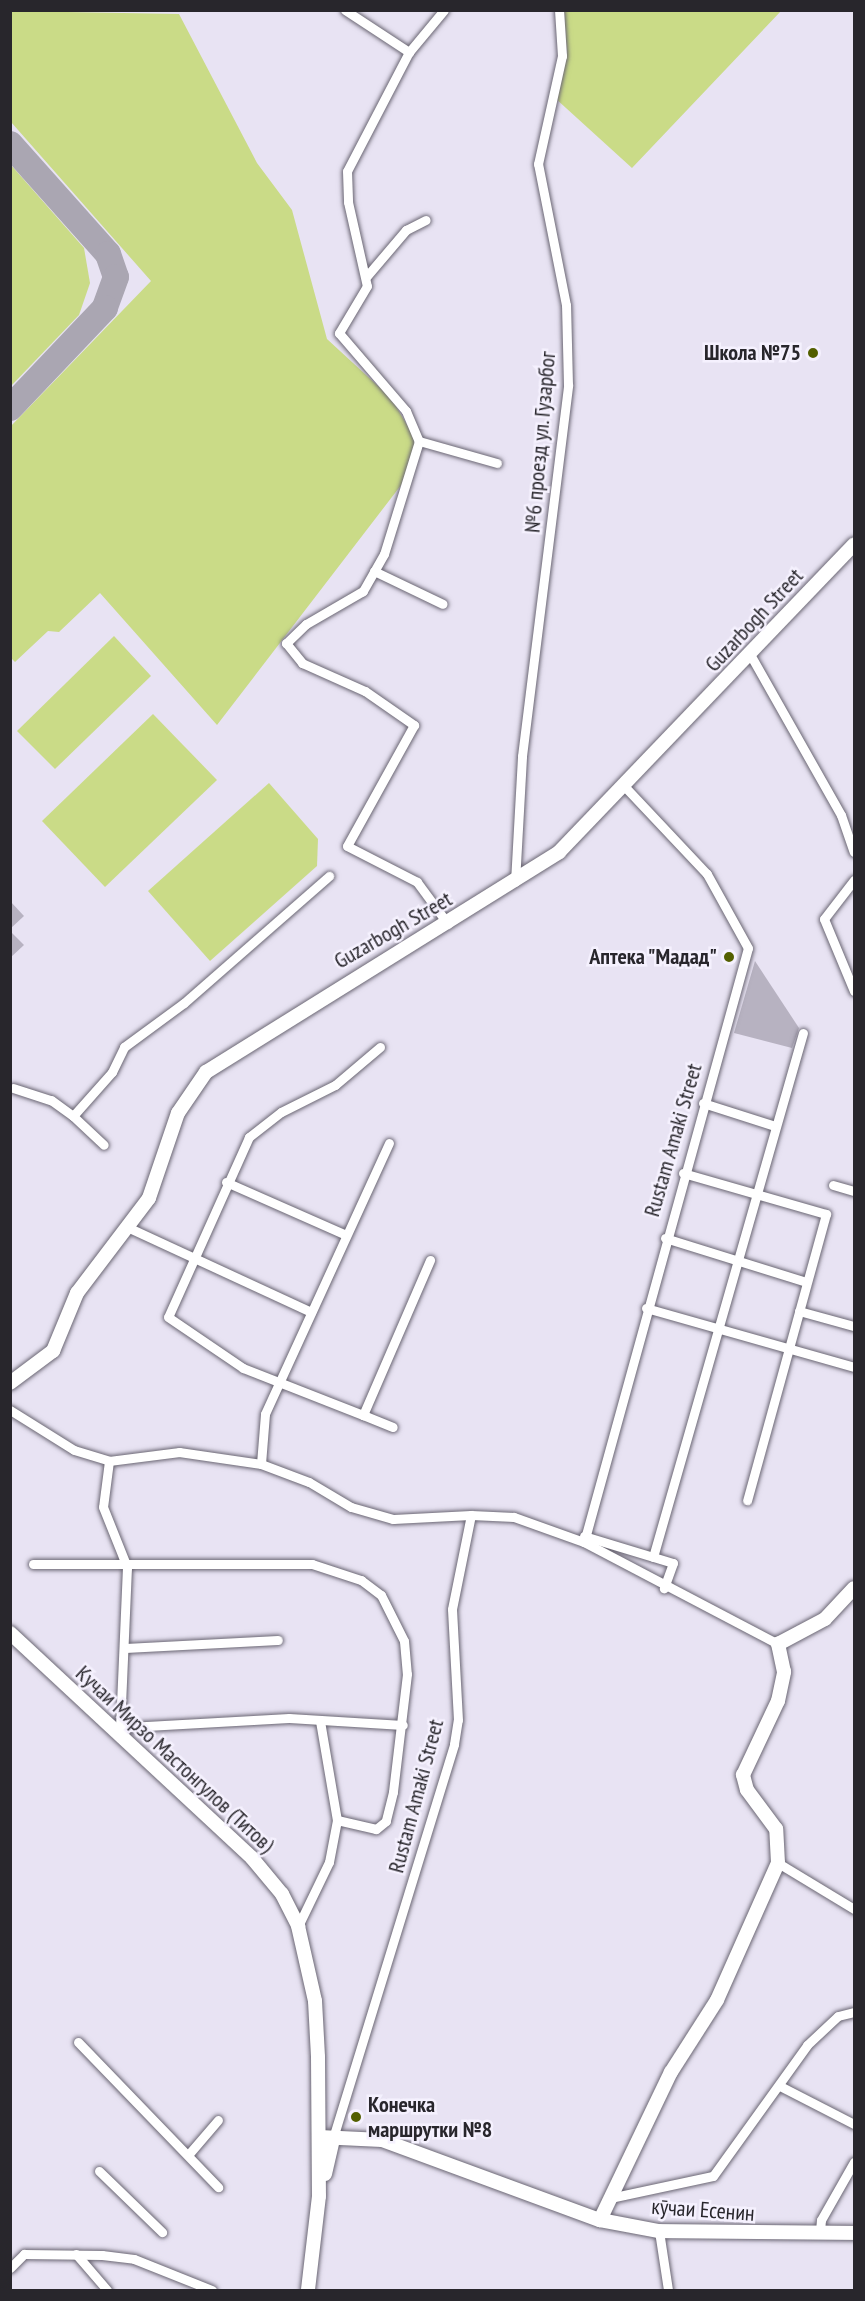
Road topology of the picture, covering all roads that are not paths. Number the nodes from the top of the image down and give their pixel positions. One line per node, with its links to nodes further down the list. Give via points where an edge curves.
1 (345, 10): 4 (street)
2 (444, 10): 4 (street)
3 (559, 10): 17 (street, №6 проезд ул. Гузарбог, via 562,56 538,164 566,305 568,385 522,756)
4 (409, 52): 6 (street, via 347,171 348,202)
5 (426, 219): 6 (street, via 406,230)
6 (366, 277): 7 (street, via 368,286 339,333 406,411)
7 (419, 441): 8 (street); 10 (street)
8 (497, 463)
9 (855, 544): 12 (street, Guzarbogh Street)
10 (374, 571): 11 (street); 18 (street, via 356,597 296,631 287,649 309,667 365,691 414,725 347,846 417,882)
11 (442, 604)
12 (751, 656): 13 (street, Guzarbogh Street); 14 (street, via 841,814)
13 (624, 786): 17 (street, Guzarbogh Street, via 559,852); 23 (street, Rustam Amaki Street, via 707,874 748,948)
14 (855, 852)
15 (329, 876): 24 (street, via 184,1003 124,1047 112,1072)
16 (855, 880): 19 (street, via 824,919)
17 (515, 882): 18 (street, Guzarbogh Street)
18 (448, 924): 33 (street, Guzarbogh Street, via 363,970 206,1072 178,1113 149,1198)
19 (855, 991)
20 (803, 1033): 25 (street)
21 (380, 1047): 29 (street, via 335,1085 261,1125 238,1152)
22 (11, 1088): 24 (street, via 51,1100)
23 (703, 1103): 25 (street); 28 (street, Rustam Amaki Street)
24 (73, 1116): 27 (street)
25 (775, 1126): 32 (street)
26 (389, 1143): 34 (street)
27 (104, 1145)
28 (683, 1173): 32 (street); 35 (street, Rustam Amaki Street)
29 (226, 1182): 34 (street); 36 (street)
30 (833, 1185): 31 (street)
31 (855, 1191)
32 (756, 1194): 38 (street); 39 (street, via 826,1214)
33 (125, 1226): 36 (street); 47 (street, Guzarbogh Street, via 77,1293 53,1352)
34 (346, 1235): 42 (street)
35 (665, 1238): 38 (street); 40 (street, Rustam Amaki Street)
36 (193, 1259): 42 (street); 48 (street, via 168,1312 170,1322 243,1368)
37 (430, 1260): 50 (street)
38 (738, 1261): 39 (street); 43 (street)
39 (806, 1282): 41 (street)
40 (646, 1308): 43 (street); 56 (street, Rustam Amaki Street)
41 (799, 1311): 44 (street); 45 (street)
42 (311, 1312): 48 (street)
43 (717, 1326): 45 (street); 57 (street)
44 (855, 1326)
45 (789, 1347): 46 (street); 54 (street)
46 (855, 1367)
47 (10, 1383)
48 (279, 1383): 50 (street); 53 (street, via 265,1413)
49 (10, 1410): 52 (street, via 74,1450)
50 (363, 1415): 51 (street)
51 (393, 1427)
52 (109, 1461): 53 (street, via 179,1452); 59 (street, via 103,1506)
53 (261, 1464): 55 (street, via 309,1482 351,1507 393,1519)
54 (747, 1500)
55 (471, 1515): 56 (street, via 514,1517); 78 (street, Rustam Amaki Street, via 452,1609 458,1720 454,1744 348,2090)
56 (584, 1539): 57 (street); 60 (street)
57 (653, 1557): 60 (street, via 673,1563)
58 (33, 1564): 59 (street)
59 (127, 1567): 65 (street); 67 (street, via 277,1561 337,1569 361,1580 381,1595 404,1641)
60 (664, 1588): 64 (street)
61 (855, 1588): 64 (street, via 825,1619)
62 (10, 1633): 68 (street, Кучаи Мирзо Мастонгулов (Титов))
63 (278, 1640): 65 (street)
64 (778, 1644): 70 (street, via 784,1672 778,1701 743,1775 751,1797 776,1829)
65 (125, 1648): 68 (street)
66 (320, 1721): 67 (street); 68 (street); 69 (street)
67 (403, 1725): 69 (street, via 386,1821 369,1830)
68 (115, 1727): 72 (street, Кучаи Мирзо Мастонгулов (Титов), via 266,1873)
69 (337, 1820): 72 (street, via 329,1862)
70 (778, 1863): 71 (street); 83 (street, via 717,2000 671,2072)
71 (855, 1909)
72 (298, 1926): 78 (street, Кучаи Мирзо Мастонгулов (Титов), via 315,2001)
73 (855, 2012): 75 (street, via 818,2032)
74 (78, 2042): 79 (street)
75 (780, 2086): 77 (street); 83 (street, via 713,2176)
76 (218, 2120): 79 (street)
77 (855, 2124)
78 (326, 2138): 84 (street, кӯчаи Есенин, via 382,2140); 93 (street, Кучаи Мирзо Мастонгулов (Титов))
79 (188, 2155): 82 (street)
80 (855, 2162): 86 (street)
81 (99, 2171): 87 (street)
82 (218, 2187)
83 (610, 2198): 84 (street)
84 (600, 2220): 85 (street, кӯчаи Есенин)
85 (659, 2231): 86 (street, кӯчаи Есенин); 94 (street)
86 (820, 2231): 88 (street, кӯчаи Есенин)
87 (162, 2232)
88 (855, 2233)
89 (76, 2254): 90 (street, via 24,2254); 91 (street); 92 (street, via 134,2259)
90 (10, 2268)
91 (107, 2290)
92 (212, 2290)
93 (308, 2290)
94 (668, 2290)

